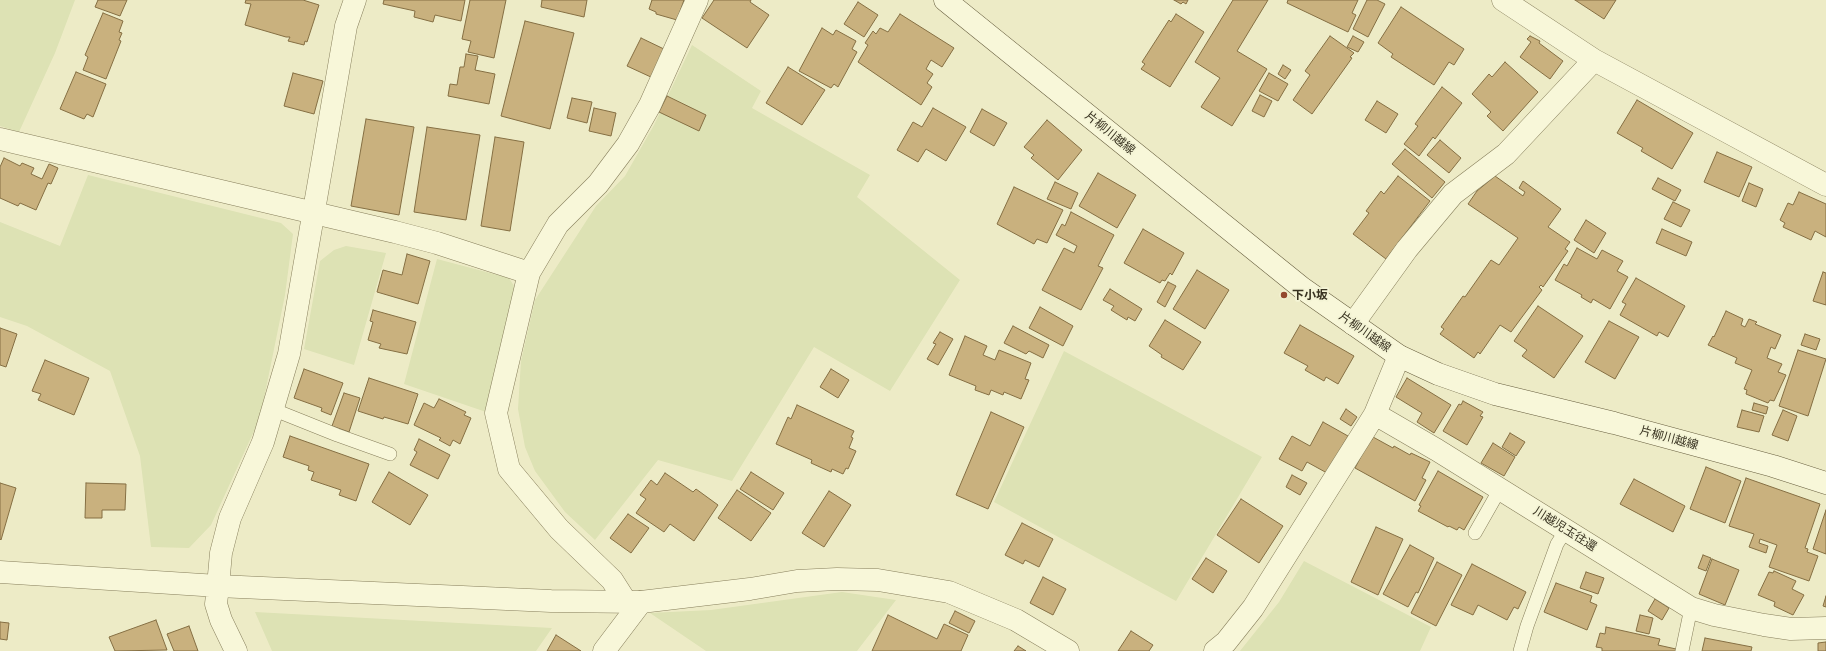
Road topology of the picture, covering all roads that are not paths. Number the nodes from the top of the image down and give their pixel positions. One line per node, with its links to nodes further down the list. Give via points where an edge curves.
1 (356, 0): 8 (street, via 346,26)
2 (697, 0): 9 (street, via 650,106 628,144 598,184 558,224)
3 (945, 0): 10 (street, 片柳川越線, via 1302,288)
4 (1503, 0): 5 (street)
5 (1594, 60): 7 (street); 10 (street, via 1506,154 1454,194 1407,249)
6 (0, 139): 8 (street)
7 (1826, 185)
8 (313, 212): 9 (street, via 437,243); 12 (street, via 289,354)
9 (529, 274): 21 (street, via 496,413 508,469 559,530)
10 (1353, 324): 11 (street, 片柳川越線)
11 (1399, 356): 13 (street); 15 (street, 片柳川越線, via 1438,374 1495,394 1773,466)
12 (272, 409): 14 (lane); 20 (street, via 263,442 230,518 221,553)
13 (1375, 414): 16 (street, 川越児玉往還); 27 (street, via 1253,608 1226,642)
14 (390, 454)
15 (1826, 484)
16 (1500, 489): 17 (street, 川越児玉往還); 18 (lane)
17 (1566, 530): 22 (street, 川越児玉往還); 28 (lane, via 1557,544)
18 (1475, 533)
19 (0, 572): 20 (street)
20 (218, 586): 21 (street, via 551,601); 24 (street, via 216,604)
21 (633, 602): 25 (street); 26 (street, via 797,581 878,580 949,592 1016,620)
22 (1691, 608): 23 (street, 川越児玉往還, via 1714,615 1791,629); 29 (lane)
23 (1826, 628)
24 (236, 651)
25 (604, 651)
26 (1068, 651)
27 (1215, 651)
28 (1520, 651)
29 (1682, 651)

